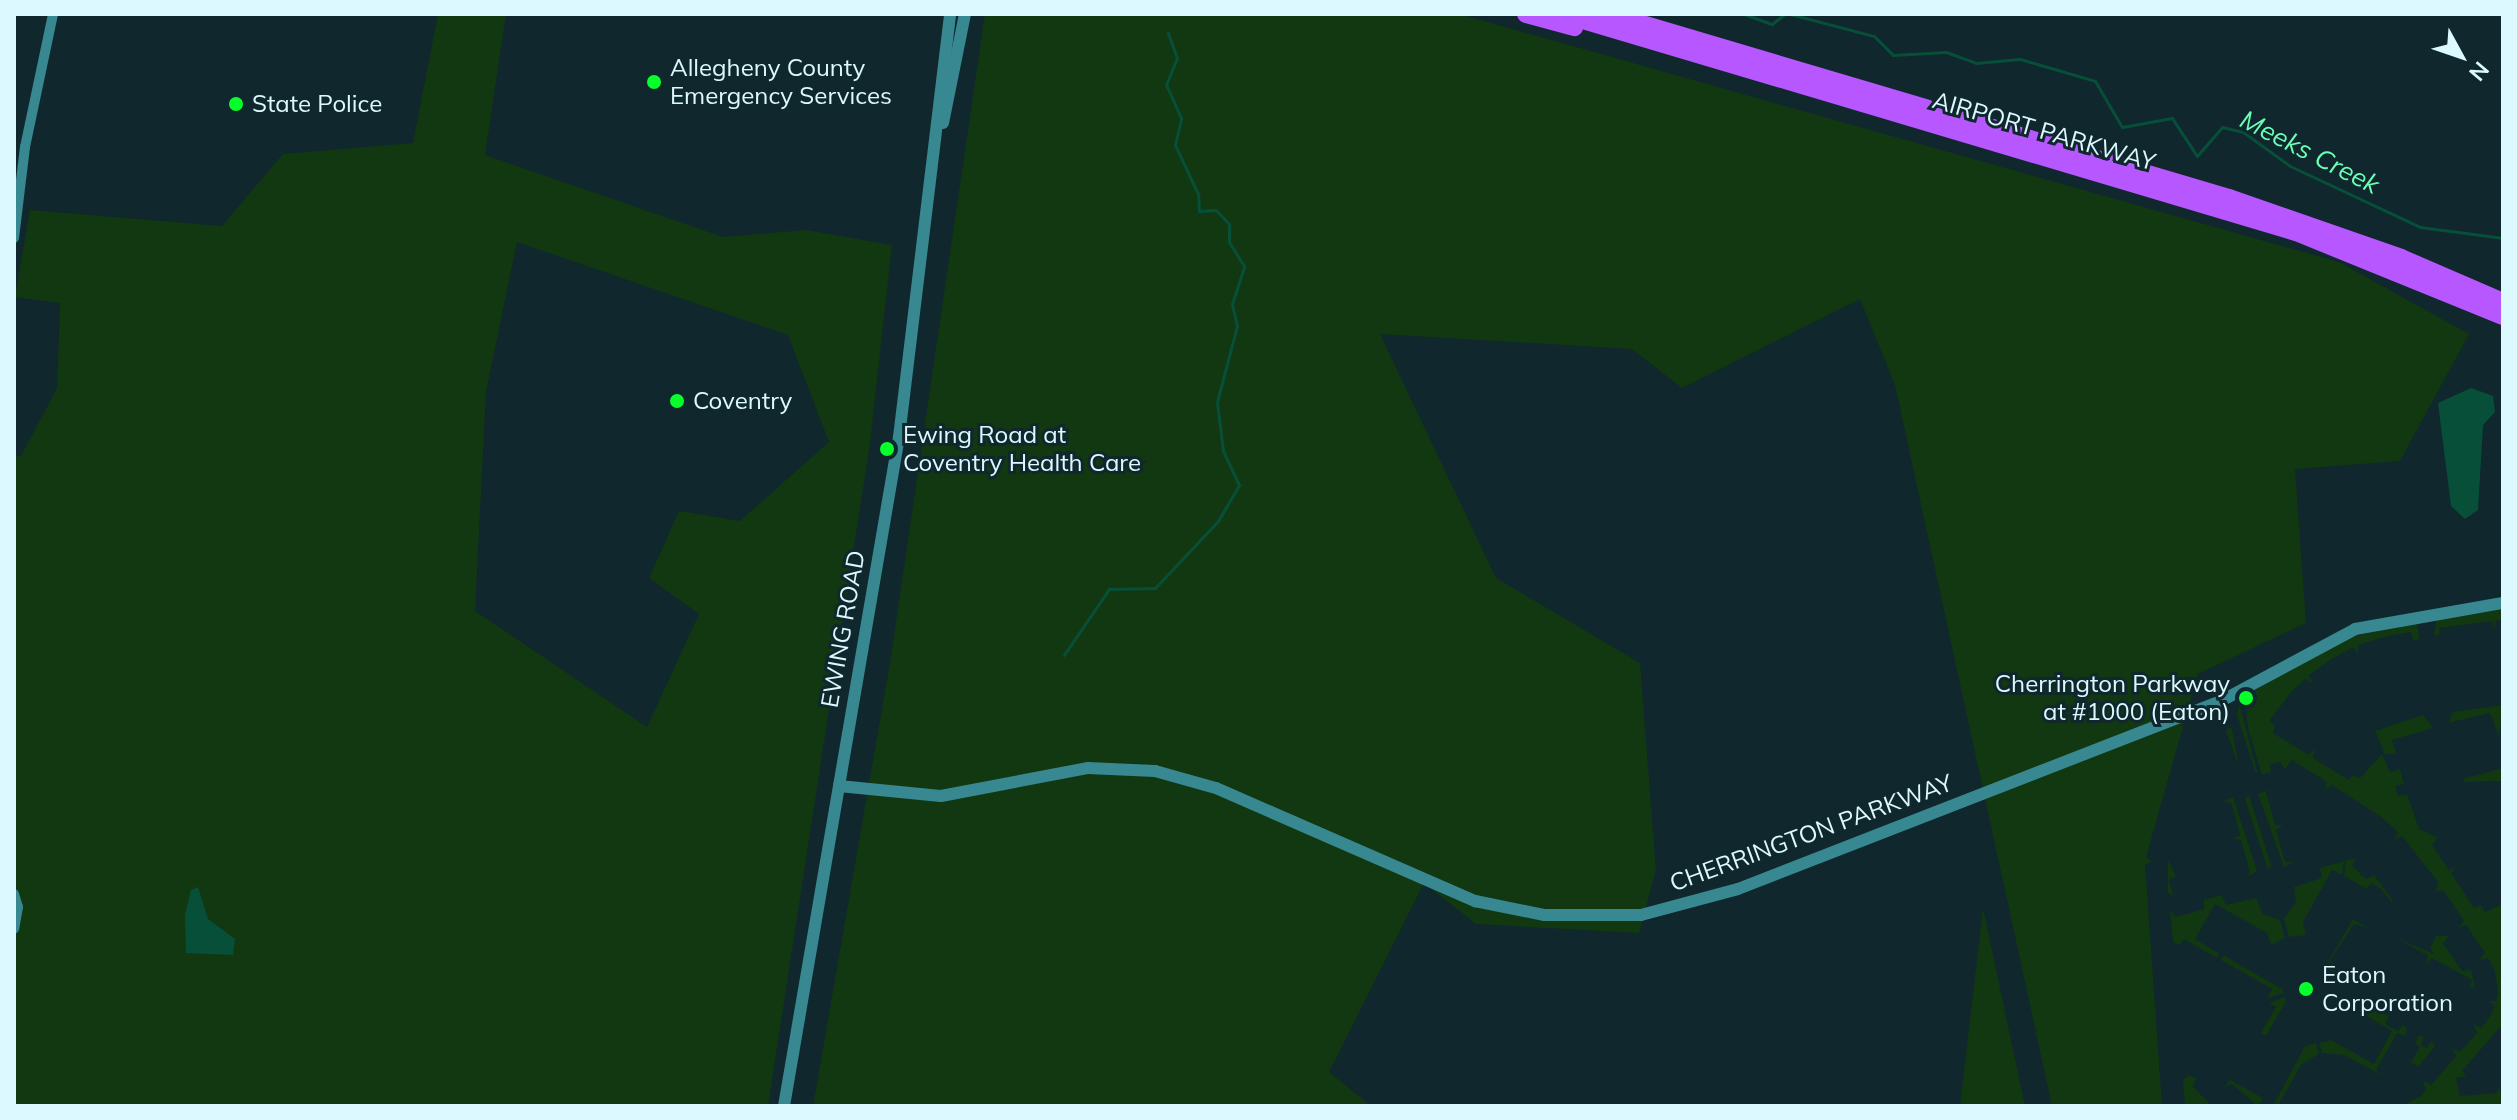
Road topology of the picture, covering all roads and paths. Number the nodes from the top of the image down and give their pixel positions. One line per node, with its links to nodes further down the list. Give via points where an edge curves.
1 (53, 14): 9 (street, via 25,147)
2 (950, 14): 8 (street, EWING ROAD, via 939,72)
3 (965, 14): 8 (street, EWING ROAD)
4 (1526, 14): 7 (highway)
5 (1563, 14): 7 (highway, AIRPORT PARKWAY)
6 (1608, 14): 10 (highway, AIRPORT PARKWAY, via 2229,198 2401,258)
7 (1691, 54): 11 (highway, AIRPORT PARKWAY, via 2283,228)
8 (935, 158): 13 (street, EWING ROAD, via 899,437)
9 (14, 238)
10 (2503, 302)
11 (2503, 316)
12 (2503, 603): 13 (street, CHERRINGTON PARKWAY, via 2355,629 2221,701 1738,889 1626,917 1544,915 1475,901 1216,788 1155,771 1088,768 941,796)
13 (839, 786): 16 (street, EWING ROAD)
14 (14, 894): 15 (street)
15 (14, 929)
16 (784, 1106)

